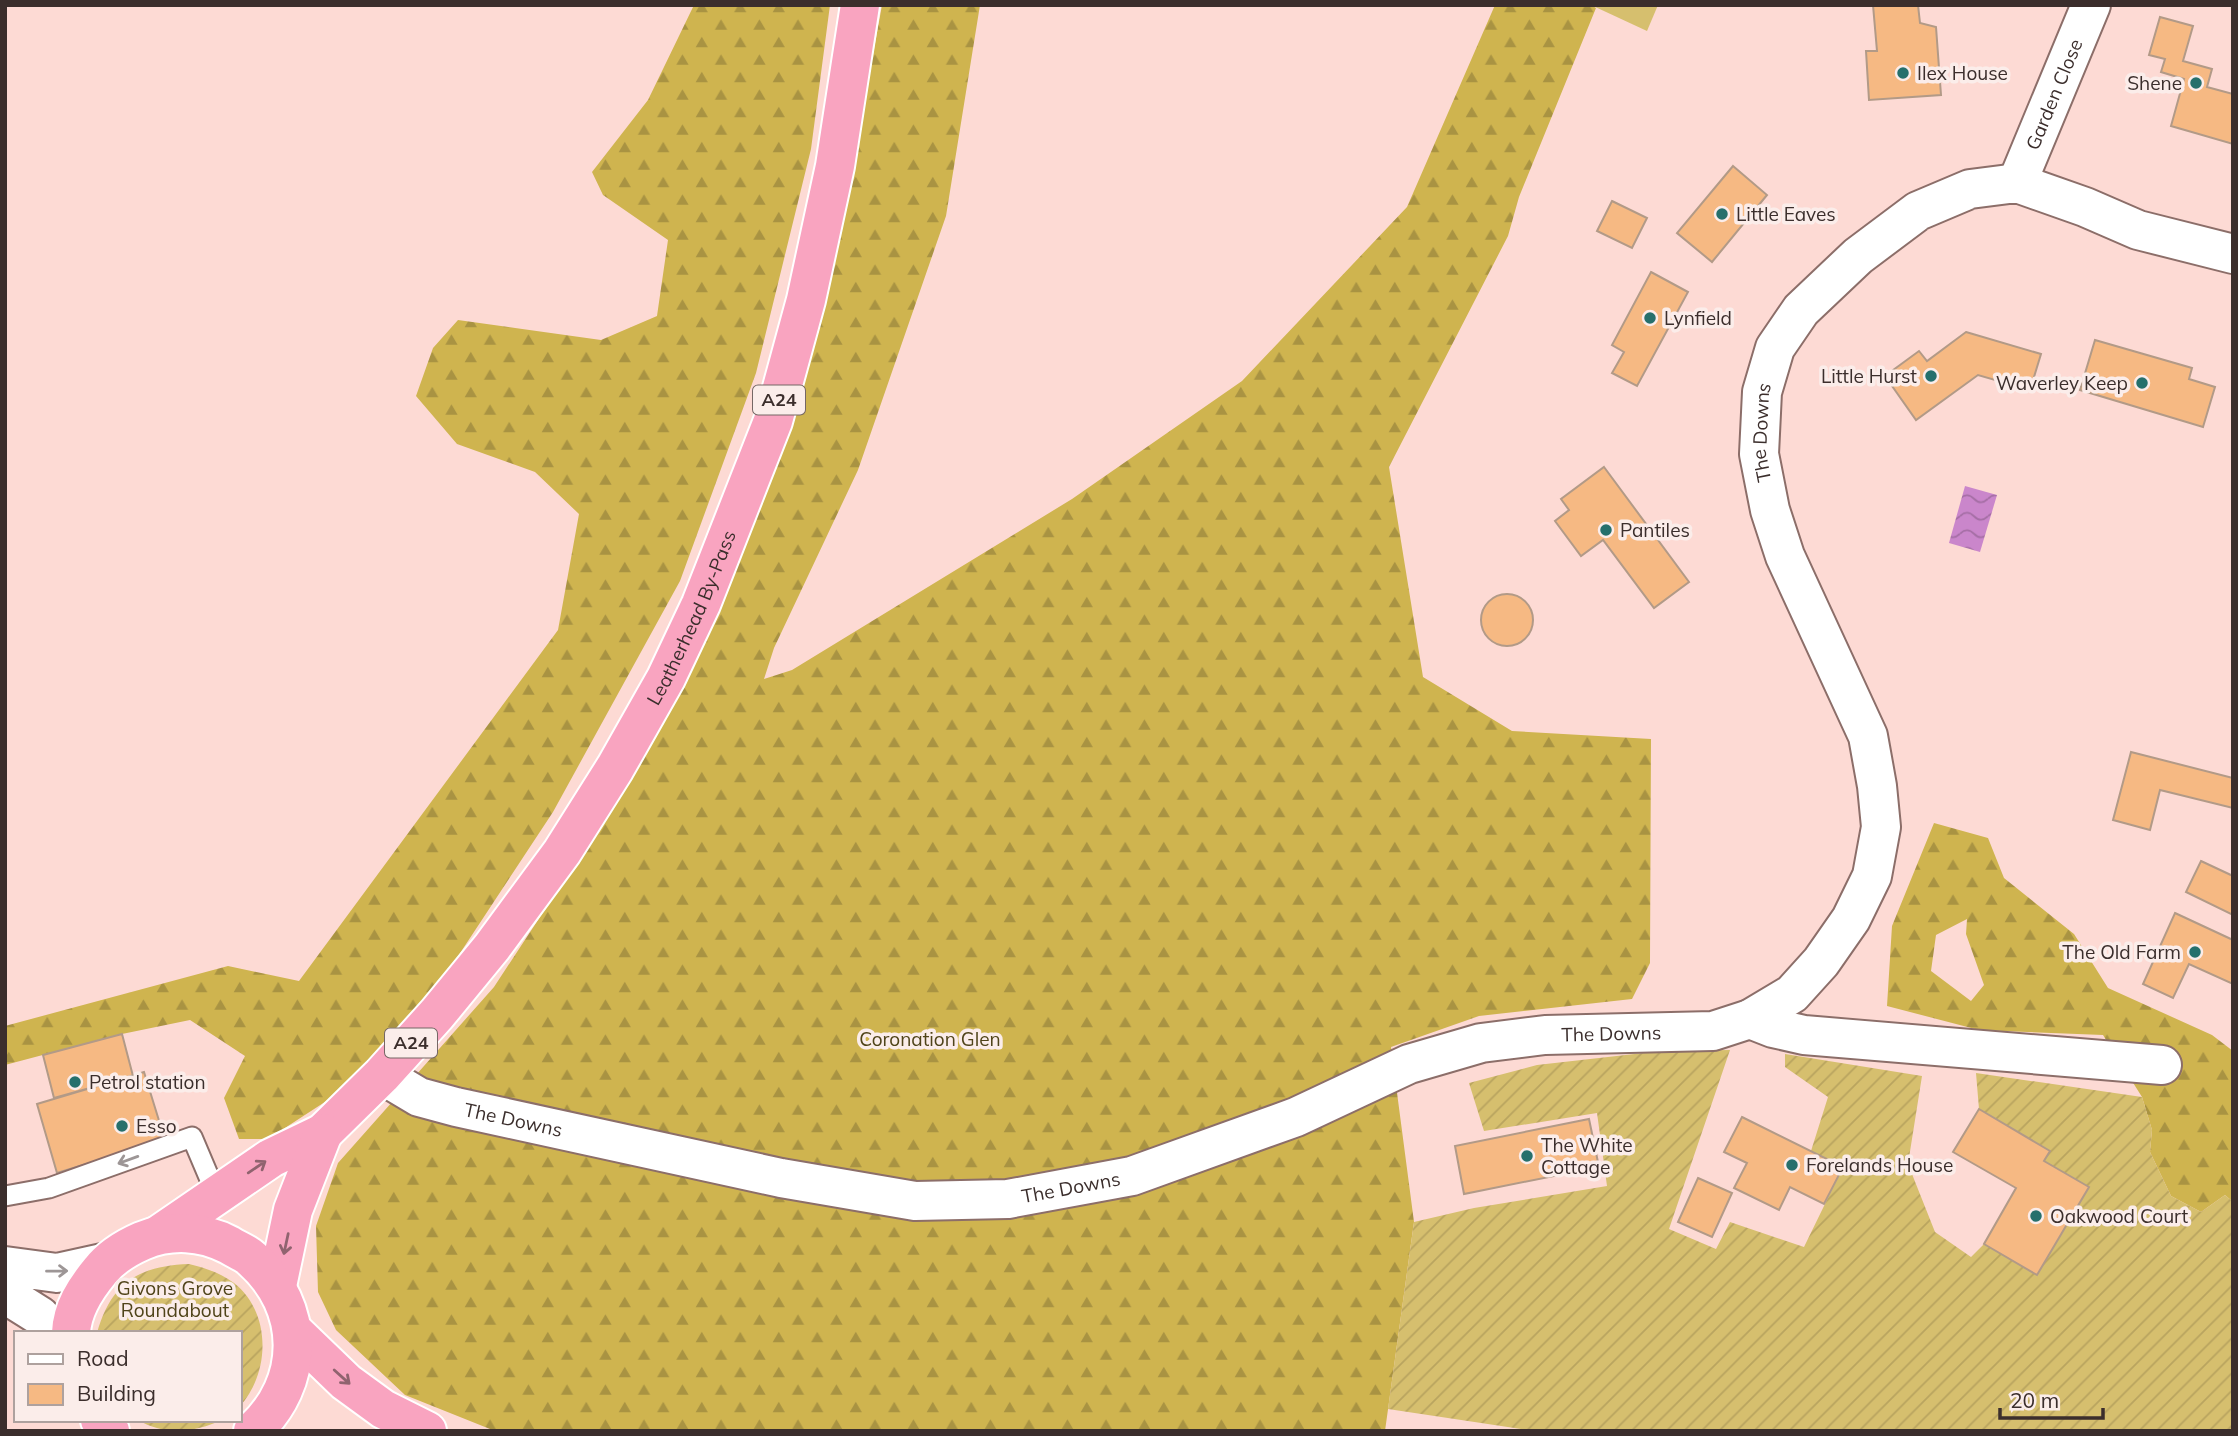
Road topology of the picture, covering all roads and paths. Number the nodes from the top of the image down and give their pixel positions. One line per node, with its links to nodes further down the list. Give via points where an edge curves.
1 (860, 5): 7 (highway, Leatherhead By-Pass / A24, via 835,166 802,314 773,421 701,604 666,678 562,852 492,947)
2 (2091, 5): 3 (street, Garden Close)
3 (2017, 183): 4 (street, The Downs, via 2138,230); 5 (street, The Downs, via 1970,189 1918,211 1858,256 1801,310 1775,348 1762,392 1759,454 1770,510 1785,556 1868,736 1881,827 1872,876 1851,919 1793,994)
4 (2233, 254)
5 (1750, 1019): 6 (street, via 1804,1035); 7 (street, The Downs, via 1713,1031 1545,1035 1481,1043 1409,1064 1296,1117 1132,1177 1008,1199 915,1201 781,1178 456,1107 419,1097)
6 (2162, 1065)
7 (382, 1075): 8 (highway, Leatherhead By-Pass / A24)
8 (323, 1133): 10 (highway, Leatherhead By-Pass / A24, one-way to 8, via 271,1158); 14 (highway, Leatherhead By-Pass / A24, one-way to 14, via 293,1210)
9 (5, 1196): 10 (lane, one-way to 9, via 192,1137 49,1188)
10 (217, 1196): 11 (highway, Leatherhead By-Pass / A24)
11 (160, 1234): 12 (highway); 14 (highway, via 193,1233 218,1239 251,1257)
12 (107, 1262): 13 (street, one-way to 12, via 57,1273); 18 (highway, via 85,1290)
13 (5, 1266)
14 (276, 1286): 16 (highway)
15 (5, 1294): 17 (street, via 40,1316)
16 (292, 1330): 19 (highway, via 292,1361 284,1390); 20 (highway, one-way to 20, via 346,1382 383,1409)
17 (51, 1331)
18 (71, 1331)
19 (253, 1431)
20 (427, 1431)

